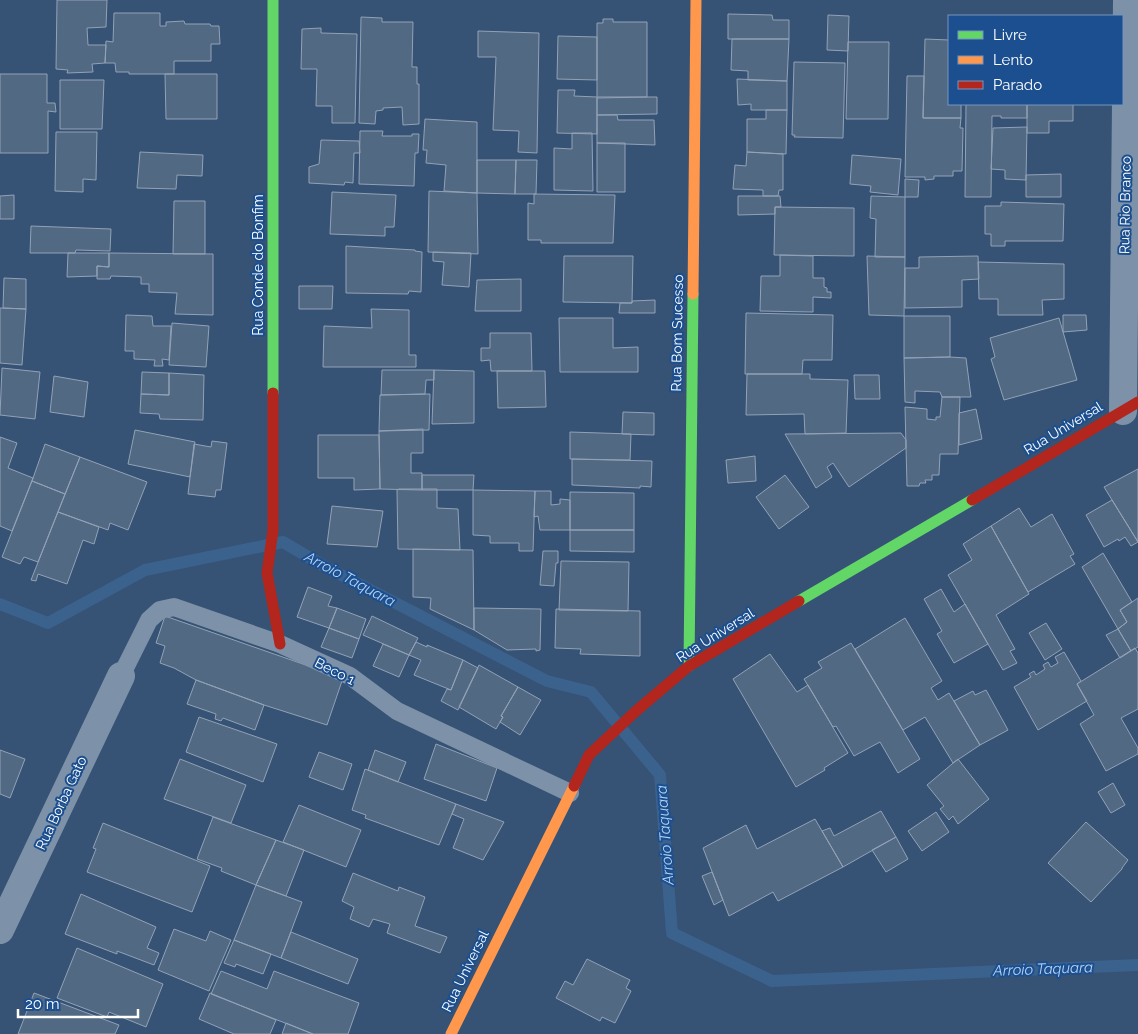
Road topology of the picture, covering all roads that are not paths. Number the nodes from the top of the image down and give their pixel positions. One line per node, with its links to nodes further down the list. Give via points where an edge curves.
1 (273, 0): 5 (street, Rua Conde do Bonfim, via 273,530 267,573)
2 (696, 0): 6 (street, Rua Bom Sucesso)
3 (1127, 0): 4 (street, Rua Rio Branco)
4 (1130, 406): 6 (street, Rua Universal)
5 (280, 644): 7 (lane, Beco 1, via 174,607 160,610 149,620); 8 (lane, Beco 1, via 350,676 396,710)
6 (690, 666): 8 (street, Rua Universal, via 589,756)
7 (121, 676): 9 (street, Rua Borba Gato)
8 (570, 793): 10 (street, Rua Universal)
9 (0, 930)
10 (451, 1034)

